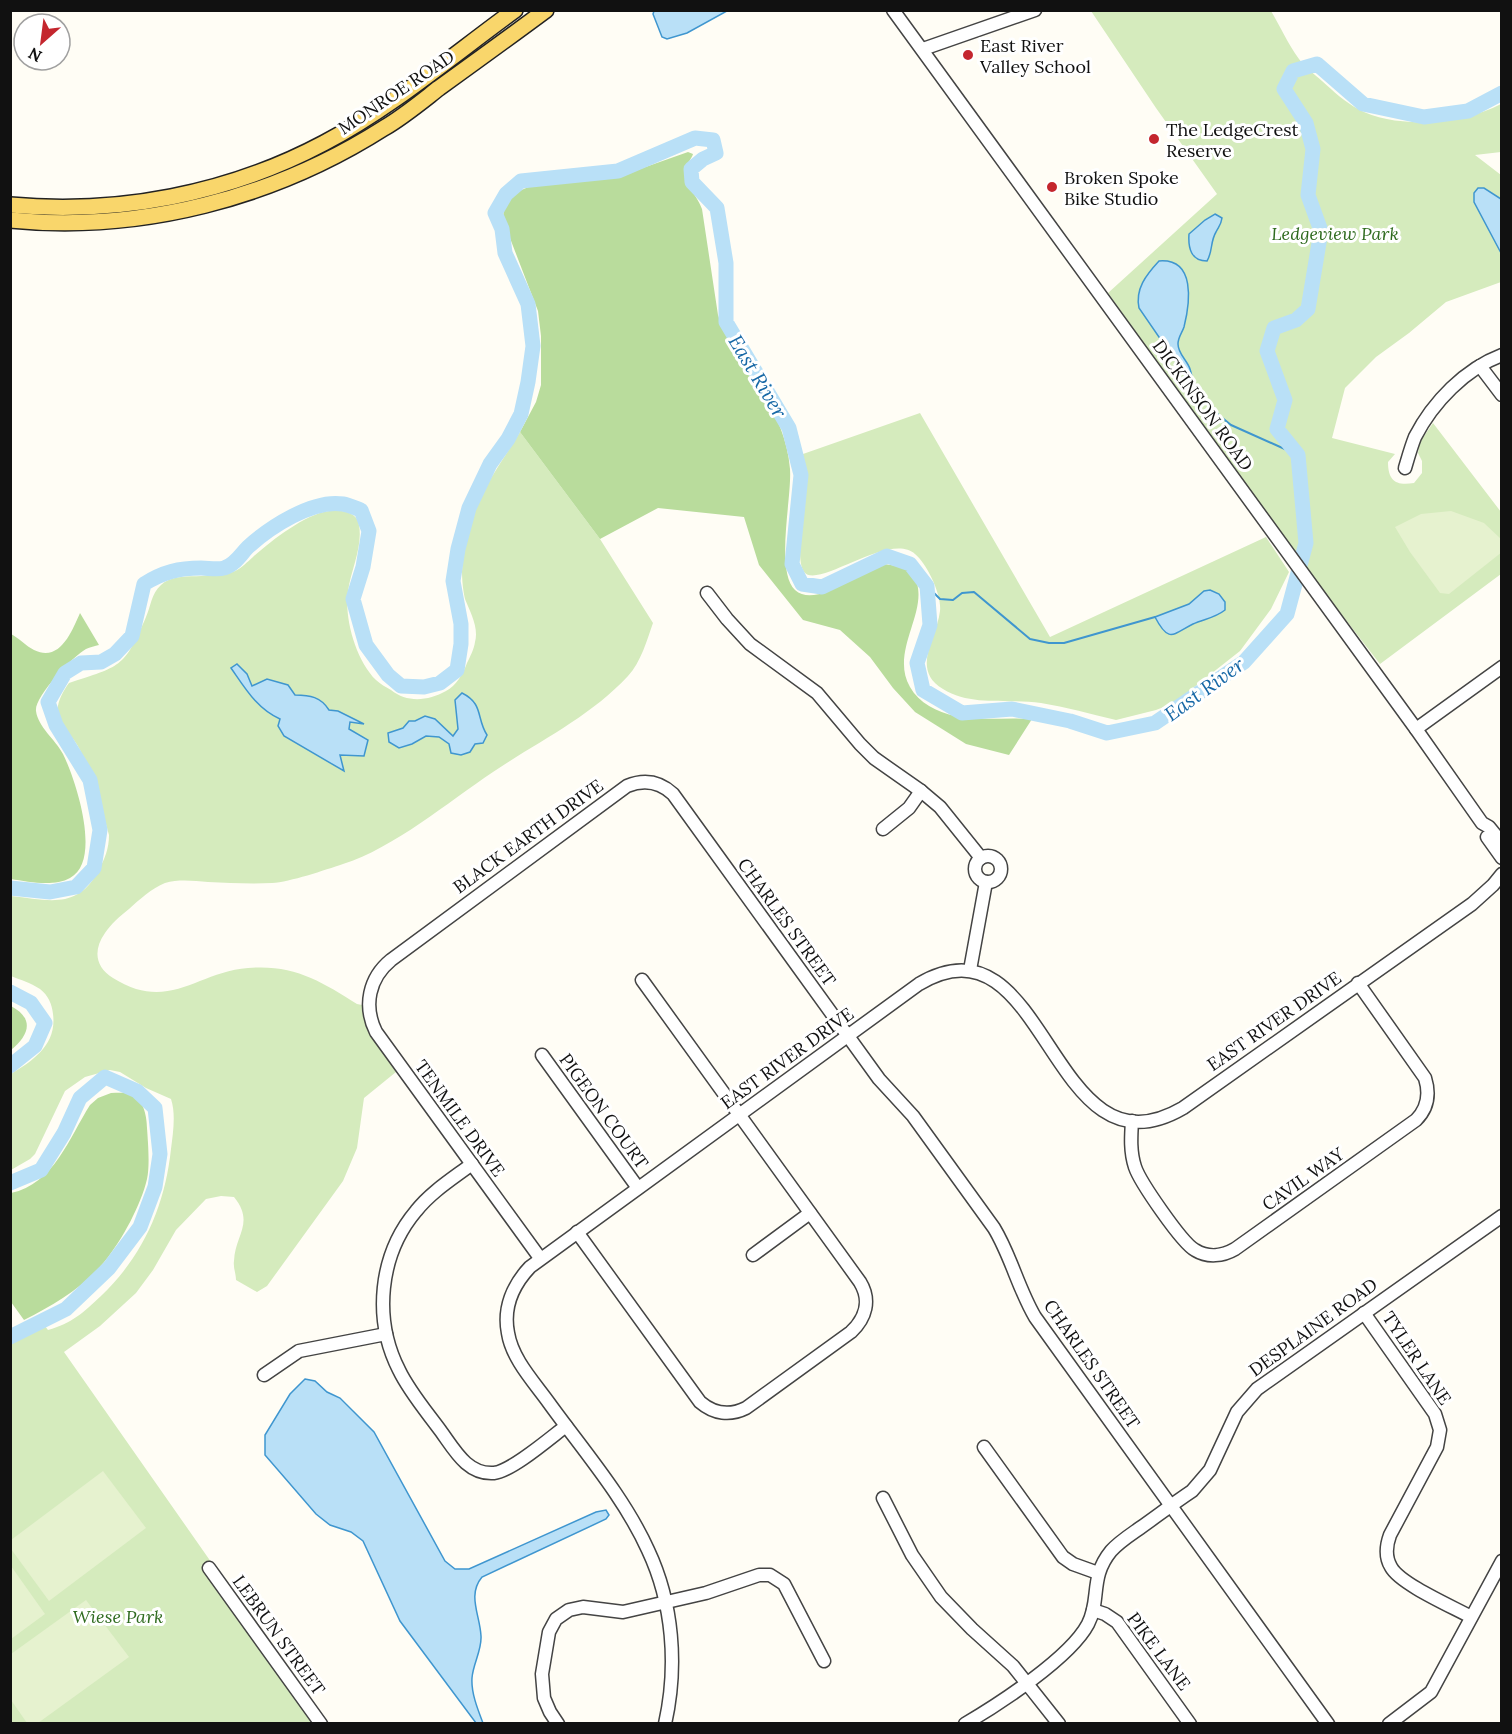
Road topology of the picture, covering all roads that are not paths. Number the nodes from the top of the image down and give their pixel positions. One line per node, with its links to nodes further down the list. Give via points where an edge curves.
1 (515, 10): 6 (main road, MONROE ROAD, via 378,111 325,143 274,166 221,185 136,204)
2 (546, 10): 7 (main road, MONROE ROAD, via 385,128 280,181 225,200 140,218 72,223)
3 (893, 10): 5 (street, DICKINSON ROAD)
4 (1035, 10): 5 (street)
5 (923, 50): 14 (street, DICKINSON ROAD)
6 (10, 205)
7 (10, 220)
8 (1502, 355): 9 (street)
9 (1480, 366): 10 (street); 11 (street, via 1465,375 1435,407 1415,437)
10 (1502, 396)
11 (1405, 468)
12 (707, 593): 15 (street, via 750,644 817,693 874,758)
13 (1502, 667): 14 (street)
14 (1416, 729): 16 (street, DICKINSON ROAD)
15 (921, 790): 17 (street, via 909,808); 20 (street)
16 (1482, 823): 18 (street, DICKINSON ROAD); 21 (street, DICKINSON ROAD, via 1482,832)
17 (883, 829)
18 (1502, 843)
19 (710, 846): 29 (street, BLACK EARTH DRIVE, via 668,789 645,781 627,786 391,960 376,976); 30 (street, CHARLES STREET)
20 (981, 858): 23 (street, via 975,867 977,876); 23 (street, via 996,858 1001,867 994,881)
21 (1502, 858)
22 (1502, 874): 25 (street, EAST RIVER DRIVE)
23 (986, 882): 26 (street)
24 (1502, 889): 25 (street, EAST RIVER DRIVE)
25 (1472, 904): 28 (street, EAST RIVER DRIVE)
26 (970, 970): 30 (street, EAST RIVER DRIVE, via 935,975); 33 (street, EAST RIVER DRIVE, via 987,975 1005,988 1087,1099 1108,1114)
27 (642, 980): 32 (street)
28 (1359, 983): 33 (street, EAST RIVER DRIVE, via 1177,1111 1160,1119); 33 (street, CAVIL WAY, via 1425,1078 1425,1108 1416,1120 1235,1249 1211,1255 1186,1243 1136,1169)
29 (370, 993): 34 (street, TENMILE DRIVE, via 368,1007 376,1032)
30 (847, 1036): 32 (street, EAST RIVER DRIVE); 47 (street, CHARLES STREET, via 886,1088 913,1116 994,1228 1035,1317)
31 (542, 1055): 35 (street, PIGEON COURT)
32 (739, 1114): 35 (street, EAST RIVER DRIVE); 36 (street)
33 (1132, 1121)
34 (471, 1164): 40 (street, TENMILE DRIVE); 42 (street, via 428,1198 399,1237 384,1288)
35 (638, 1188): 38 (street, EAST RIVER DRIVE)
36 (810, 1213): 38 (street, via 862,1286 865,1311 851,1332 746,1408 733,1413 720,1413 700,1402); 39 (street)
37 (1502, 1216): 41 (street, DESPLAINE ROAD)
38 (577, 1232): 40 (street, EAST RIVER DRIVE)
39 (753, 1255)
40 (540, 1258): 44 (street, EAST RIVER DRIVE, via 522,1275 510,1296 508,1334 516,1356)
41 (1364, 1313): 47 (street, DESPLAINE ROAD, via 1246,1400 1210,1470 1192,1491); 53 (street, TYLER LANE, via 1435,1414 1440,1430 1437,1446 1389,1535 1388,1559 1402,1580)
42 (386, 1334): 43 (street, via 299,1351); 44 (street, via 406,1383 461,1460 471,1468 494,1473 508,1469)
43 (264, 1375)
44 (566, 1426): 51 (street, EAST RIVER DRIVE, via 639,1530)
45 (984, 1447): 50 (street, via 1063,1557)
46 (883, 1498): 55 (street, via 912,1555 941,1597)
47 (1171, 1506): 50 (street, DESPLAINE ROAD, via 1116,1546); 62 (street, CHARLES STREET)
48 (1502, 1561): 53 (street)
49 (209, 1568): 56 (street, LEBRUN STREET)
50 (1098, 1573): 52 (street, DESPLAINE ROAD)
51 (666, 1603): 54 (street, via 759,1575 775,1577 784,1584); 57 (street, via 623,1612 583,1607 556,1619 549,1632 542,1674 544,1698); 58 (street, EAST RIVER DRIVE, via 672,1666)
52 (1093, 1610): 55 (street, DESPLAINE ROAD, via 1087,1626 1068,1648); 61 (street, PIKE LANE, via 1117,1622)
53 (1472, 1617): 63 (street, via 1431,1692)
54 (824, 1661)
55 (1027, 1683): 59 (street, DESPLAINE ROAD); 60 (street)
56 (321, 1724)
57 (558, 1724)
58 (664, 1724)
59 (965, 1724)
60 (1059, 1724)
61 (1190, 1724)
62 (1328, 1724)
63 (1389, 1724)

